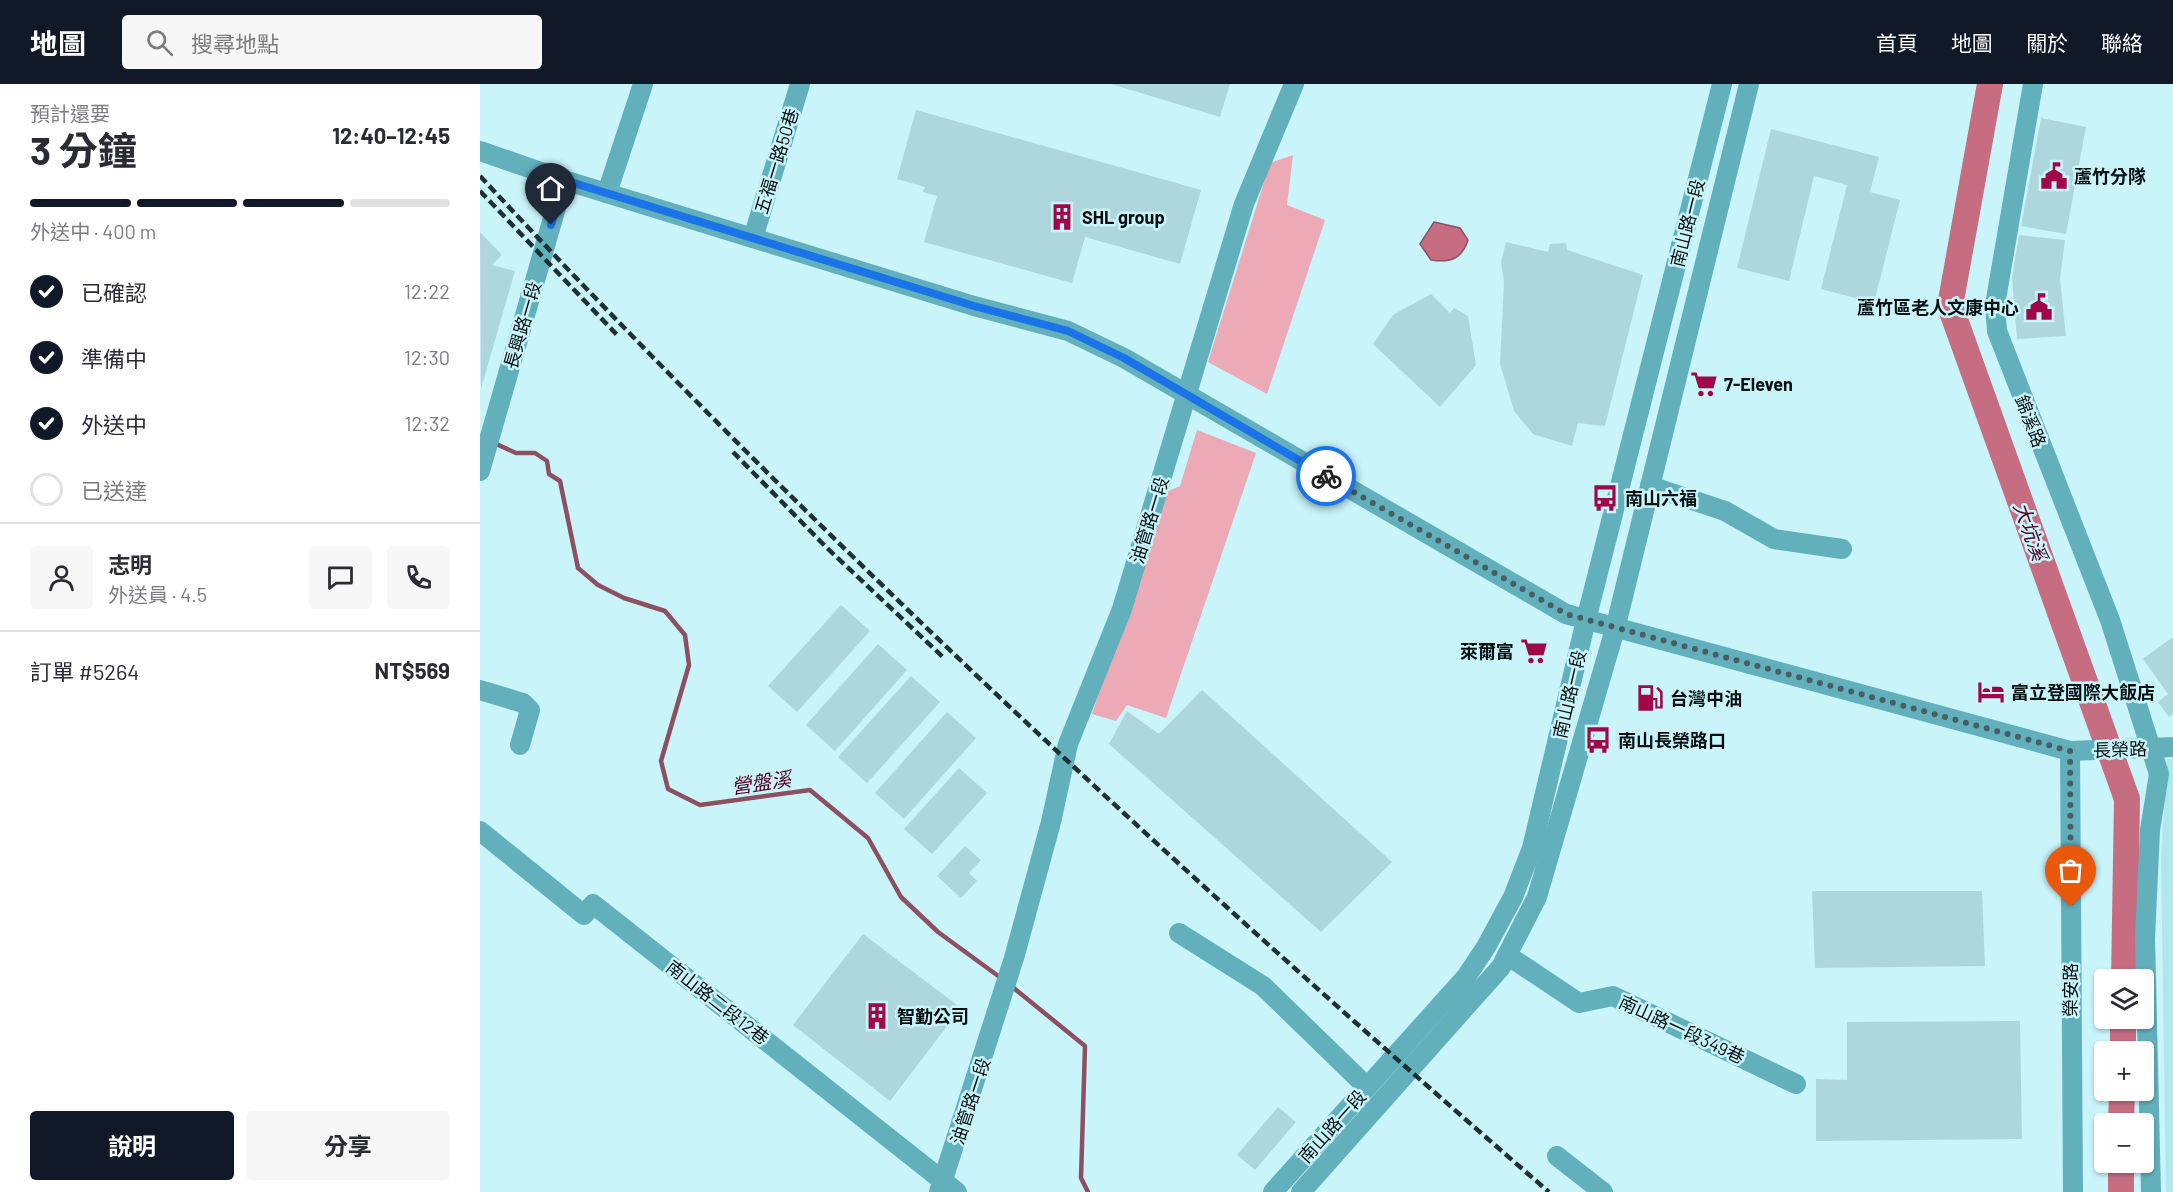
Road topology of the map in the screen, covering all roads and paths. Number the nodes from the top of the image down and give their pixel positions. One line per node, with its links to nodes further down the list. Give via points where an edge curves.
1 (642, 84): 9 (street)
2 (800, 84): 10 (street, 五福一路50巷)
3 (1294, 84): 11 (street, 油管路一段, via 1244,204)
4 (1722, 84): 15 (street, 南山路一段)
5 (1749, 84): 13 (street, 南山路一段)
6 (2033, 84): 19 (street, 錦溪路, via 1995,305 1997,331 2110,620)
7 (480, 151): 8 (street, 長榮路)
8 (564, 180): 9 (street, 長榮路); 12 (street, 長興路一段)
9 (607, 193): 10 (street, 長榮路)
10 (753, 237): 11 (street, 長榮路, via 1068,331)
11 (1187, 395): 15 (street, 長榮路, via 1566,614); 28 (street, 油管路一段, via 1122,609 1068,744 1014,958)
12 (480, 471)
13 (1650, 486): 14 (street, via 1725,511 1774,539); 16 (street, 南山路一段)
14 (1842, 549)
15 (1586, 620): 16 (street, 長榮路); 26 (street, 南山路一段, via 1532,848 1513,897 1466,977)
16 (1615, 629): 21 (street, 長榮路); 24 (street, 南山路一段, via 1537,897)
17 (480, 690): 18 (street, via 523,703 530,710)
18 (520, 745)
19 (2146, 747): 20 (street, 長榮路); 21 (street, 長榮路); 33 (street, 錦溪路, via 2159,774 2150,830 2145,939)
20 (2173, 747)
21 (2077, 751): 32 (street, 榮安路)
22 (480, 831): 28 (street, 南山路二段12巷, via 585,915 593,904)
23 (1179, 933): 26 (street, via 1263,986)
24 (1507, 955): 25 (street, 南山路一段349巷, via 1579,1003 1613,996); 30 (street, 南山路一段, via 1501,967)
25 (1796, 1084)
26 (1367, 1088): 29 (street, 南山路一段)
27 (1557, 1156): 31 (street)
28 (946, 1189)
29 (1273, 1192)
30 (1301, 1192)
31 (1603, 1192)
32 (2073, 1192)
33 (2151, 1192)

